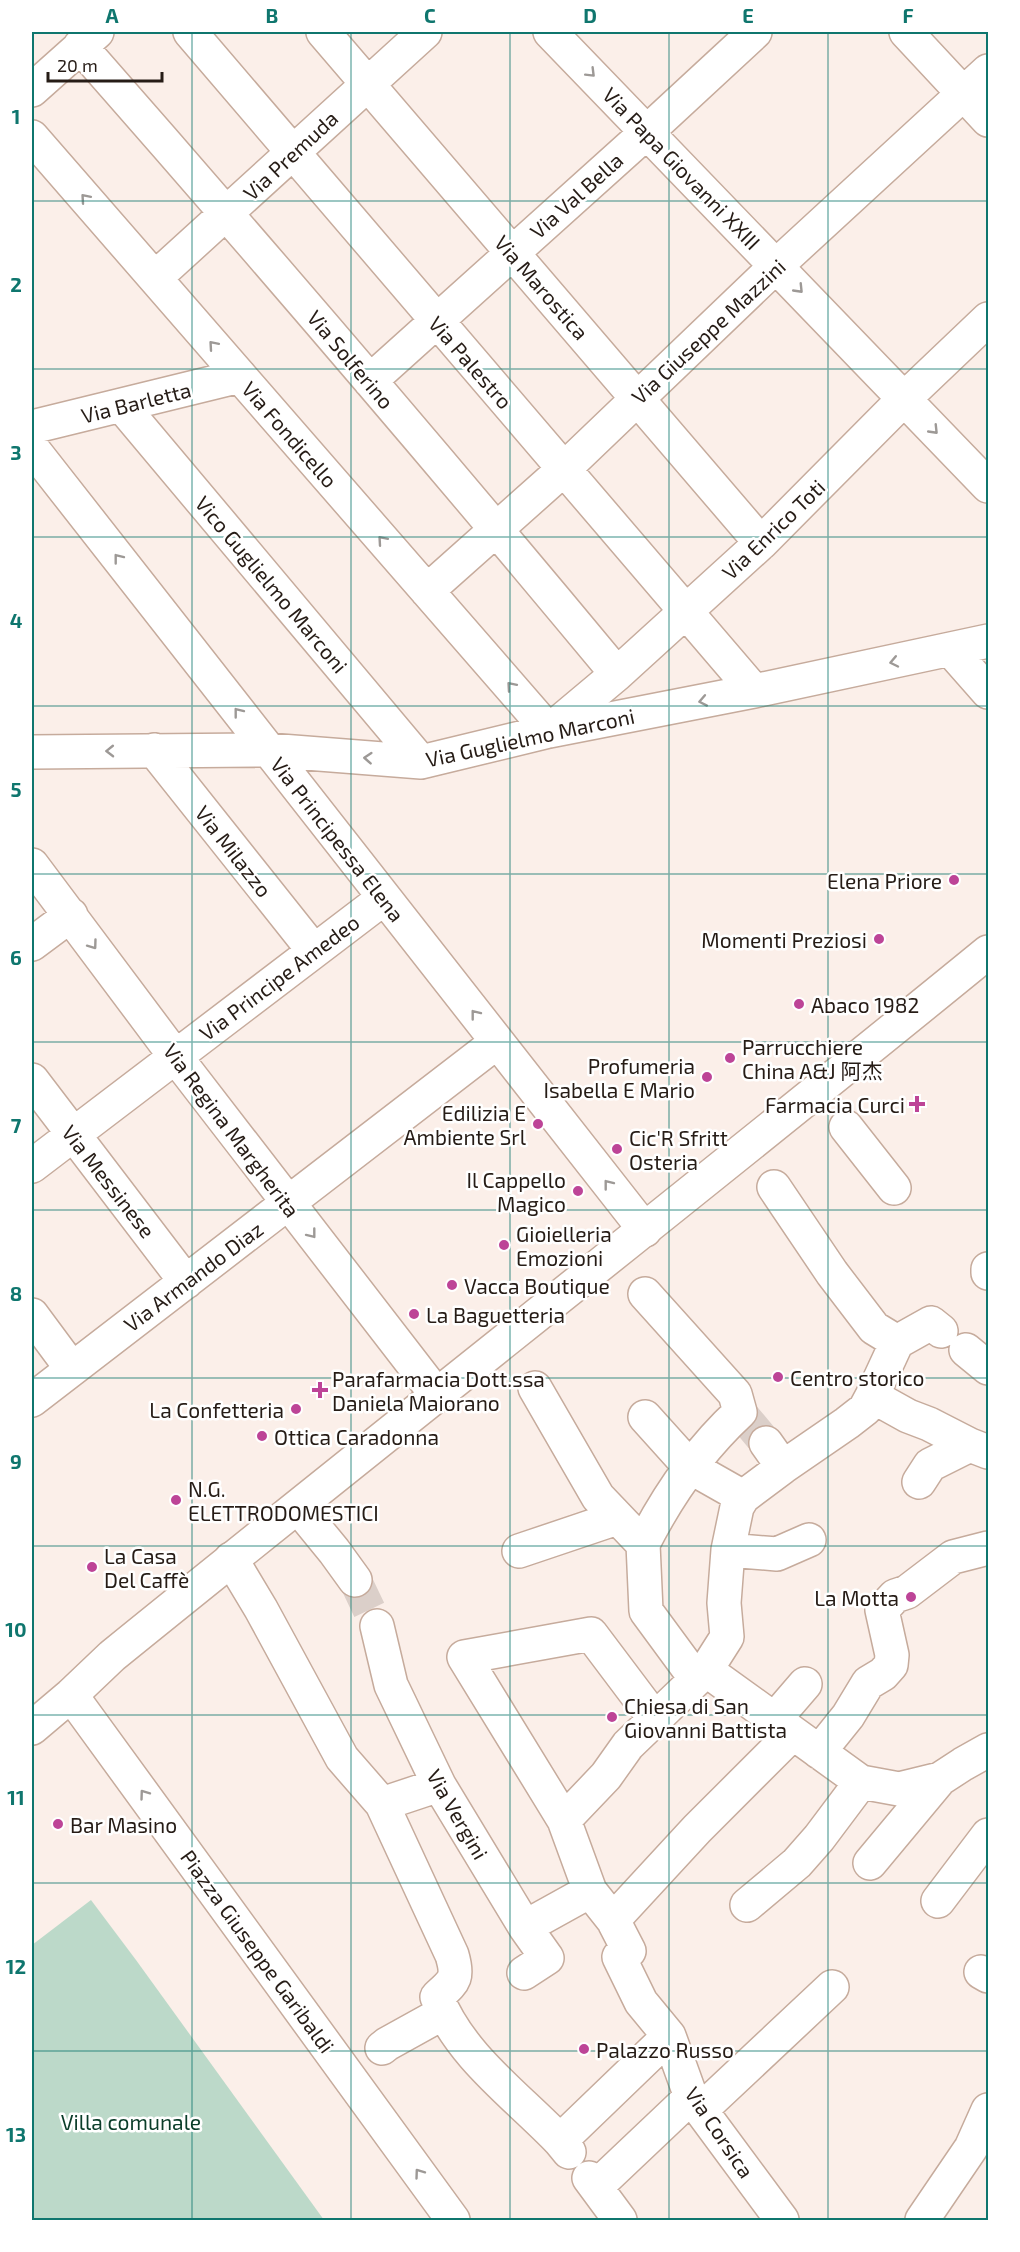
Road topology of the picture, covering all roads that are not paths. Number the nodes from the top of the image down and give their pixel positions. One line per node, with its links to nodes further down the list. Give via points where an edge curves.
1 (190, 32): 15 (street, Via Palestro)
2 (323, 32): 9 (street, Via Marostica)
3 (424, 32): 9 (street, Via Premuda)
4 (550, 32): 13 (street, Via Papa Giovanni XXIII, one-way to 13)
5 (754, 32): 13 (street, Via Val Bella)
6 (906, 32): 11 (street)
7 (89, 39): 10 (street); 16 (street, Via Solferino)
8 (988, 71): 11 (street, Via Giuseppe Mazzini)
9 (368, 84): 15 (street, Via Premuda); 17 (street, Via Marostica)
10 (32, 90)
11 (963, 94): 12 (street); 18 (street, Via Giuseppe Mazzini)
12 (988, 120)
13 (648, 131): 17 (street, Via Val Bella); 18 (street, Via Papa Giovanni XXIII)
14 (32, 137): 19 (street, Via Fondicello, one-way to 14)
15 (293, 152): 16 (street, Via Premuda); 21 (street, Via Palestro)
16 (227, 213): 19 (street, Via Premuda); 23 (street, Via Solferino)
17 (513, 253): 21 (street, Via Val Bella); 24 (street, Via Marostica)
18 (776, 266): 24 (street, Via Giuseppe Mazzini); 25 (street, Via Papa Giovanni XXIII, one-way to 25)
19 (155, 278): 22 (street, Via Fondicello, one-way to 19)
20 (988, 319): 25 (street, Via Enrico Toti)
21 (436, 322): 23 (street, Via Val Bella); 29 (street, Via Palestro)
22 (240, 376): 26 (street, Via Barletta); 33 (street, Via Fondicello, one-way to 22)
23 (370, 381): 31 (street, Via Solferino)
24 (637, 398): 29 (street, Via Giuseppe Mazzini); 32 (street, Via Marostica)
25 (904, 399): 30 (street, Via Papa Giovanni XXIII, one-way to 30); 32 (street, Via Enrico Toti)
26 (122, 406): 27 (street, Via Barletta); 44 (street, Vico Guglielmo Marconi)
27 (32, 427)
28 (32, 448): 42 (street, Via Principessa Elena, one-way to 28)
29 (564, 469): 31 (street, Via Giuseppe Mazzini); 34 (street, Via Palestro)
30 (988, 486)
31 (496, 528): 33 (street, Via Giuseppe Mazzini); 37 (street, Via Solferino)
32 (761, 543): 34 (street, Via Enrico Toti)
33 (427, 591): 40 (street, Via Fondicello, one-way to 33)
34 (686, 612): 37 (street, Via Enrico Toti); 38 (street, Via Palestro)
35 (988, 641): 36 (street, Via Guglielmo Marconi)
36 (951, 650): 38 (street, Via Guglielmo Marconi, one-way to 38); 39 (street)
37 (617, 674): 40 (street, Via Enrico Toti)
38 (754, 691): 40 (street, Via Guglielmo Marconi, one-way to 40)
39 (988, 692)
40 (549, 730): 44 (street, Via Guglielmo Marconi)
41 (154, 750): 42 (street, Via Guglielmo Marconi); 43 (street, Via Guglielmo Marconi, one-way to 43); 49 (street, Via Milazzo)
42 (268, 750): 44 (street, Via Guglielmo Marconi, one-way to 42); 46 (street, Via Principessa Elena)
43 (32, 752)
44 (421, 762)
45 (32, 865): 47 (street, Via Regina Margherita)
46 (384, 898): 49 (street, Via Principe Amedeo); 51 (street, Via Principessa Elena, one-way to 46)
47 (70, 915): 48 (street); 52 (street, Via Regina Margherita, one-way to 52)
48 (32, 944)
49 (314, 951): 52 (street, Via Principe Amedeo)
50 (988, 952): 60 (street)
51 (497, 1042): 59 (street, Via Armando Diaz); 60 (street, Via Principessa Elena, one-way to 51)
52 (175, 1056): 55 (street, Via Principe Amedeo); 59 (street, Via Regina Margherita)
53 (32, 1080): 55 (street, Via Messinese)
54 (846, 1127): 58 (street)
55 (73, 1135): 56 (street, Via Principe Amedeo); 61 (street, Via Messinese)
56 (32, 1166)
57 (774, 1187): 64 (street, via 832,1274 874,1328)
58 (894, 1188)
59 (288, 1203): 61 (street, Via Armando Diaz); 68 (street, Via Regina Margherita, one-way to 68)
60 (645, 1230): 68 (street)
61 (186, 1282): 66 (street, Via Armando Diaz)
62 (645, 1294): 73 (street, via 735,1394 740,1412)
63 (32, 1315): 66 (street)
64 (897, 1342): 65 (street, via 931,1323); 69 (street)
65 (965, 1350)
66 (72, 1369): 70 (street, Via Armando Diaz)
67 (535, 1388): 77 (street, via 598,1497)
68 (436, 1394): 76 (street)
69 (872, 1396): 72 (street); 75 (street, via 847,1423 774,1455)
70 (32, 1400)
71 (645, 1417): 73 (street)
72 (979, 1449): 74 (street, via 930,1465)
73 (690, 1467): 75 (street); 79 (street)
74 (919, 1482)
75 (743, 1497): 81 (street, via 737,1507)
76 (298, 1507): 83 (street); 84 (street)
77 (617, 1518): 79 (street); 82 (street)
78 (809, 1540): 81 (street, via 777,1554)
79 (643, 1544): 86 (street, via 646,1611)
80 (988, 1548): 93 (street, via 953,1557 907,1592 895,1596 882,1610 891,1665 868,1683)
81 (728, 1550): 86 (street, via 724,1603 727,1637)
82 (519, 1551)
83 (231, 1559): 88 (street, via 112,1656); 97 (street, via 342,1758)
84 (355, 1580)
85 (377, 1626): 96 (street, Via Vergini, via 391,1685)
86 (701, 1675): 89 (street); 91 (street)
87 (804, 1684): 91 (street)
88 (71, 1695): 90 (street); 113 (street, Piazza Giuseppe Garibaldi, one-way to 88)
89 (655, 1719): 98 (street); 98 (street, Via Corsica, via 591,1634 464,1657)
90 (33, 1724)
91 (784, 1726): 93 (street); 104 (street)
92 (988, 1750): 94 (street)
93 (819, 1752): 95 (street)
94 (940, 1779): 95 (street, via 899,1789); 100 (street)
95 (861, 1782): 103 (street, via 797,1863)
96 (439, 1785): 97 (street); 105 (street, Via Vergini)
97 (382, 1804): 108 (street, via 457,1972 437,1997)
98 (564, 1820): 101 (street, Via Corsica)
99 (988, 1835): 102 (street)
100 (870, 1863)
101 (590, 1891): 104 (street, Via Corsica); 105 (street)
102 (938, 1901)
103 (747, 1905)
104 (613, 1920): 109 (street, Via Corsica, via 629,1951 619,1957 641,2002)
105 (525, 1927): 106 (street, Via Vergini, via 547,1958)
106 (524, 1973)
107 (832, 1987): 111 (street)
108 (443, 2013): 109 (street, via 470,2052 565,2146); 110 (street)
109 (669, 2036): 111 (street, Via Corsica)
110 (382, 2048)
111 (696, 2103): 114 (street, via 593,2182); 115 (street, Via Corsica)
112 (988, 2110): 116 (street, via 971,2148)
113 (453, 2220)
114 (620, 2220)
115 (782, 2220)
116 (922, 2220)

